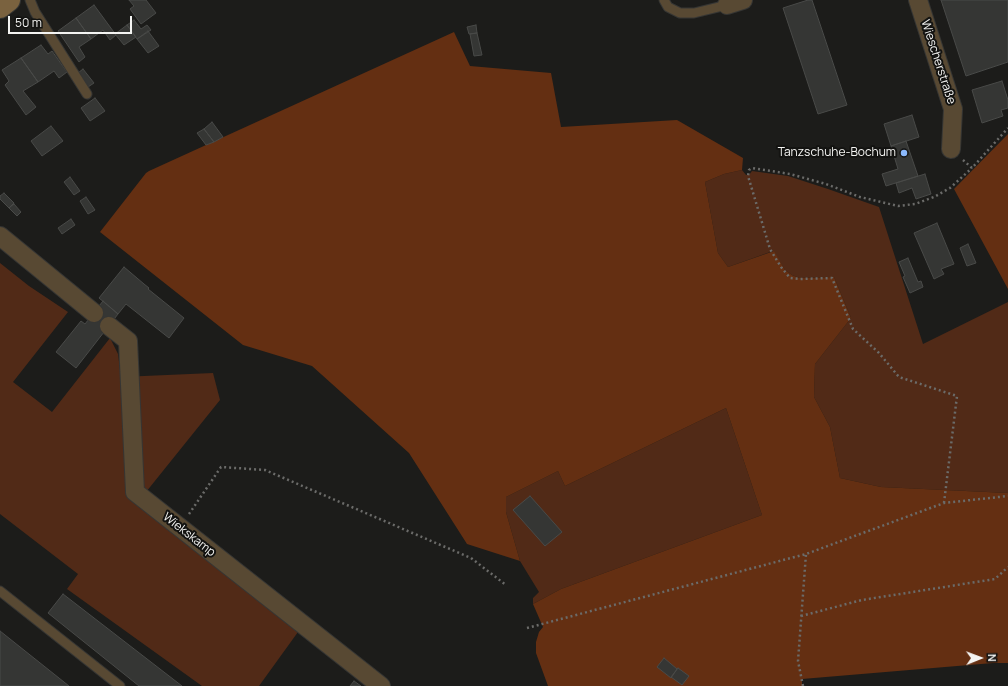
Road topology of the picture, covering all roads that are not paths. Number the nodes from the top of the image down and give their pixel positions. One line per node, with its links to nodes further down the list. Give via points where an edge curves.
1 (9, 0): 6 (main road)
2 (30, 0): 7 (lane, via 35,12)
3 (664, 0): 5 (lane, via 668,7 680,13 694,13)
4 (918, 0): 8 (street, Wiescherstraße, via 953,109)
5 (735, 2)
6 (0, 7)
7 (88, 94)
8 (951, 149)
9 (0, 236): 10 (street)
10 (94, 313)
11 (110, 326): 14 (street, Wiekskamp, via 128,341 134,492)
12 (0, 591): 13 (lane)
13 (120, 686)
14 (381, 686)

